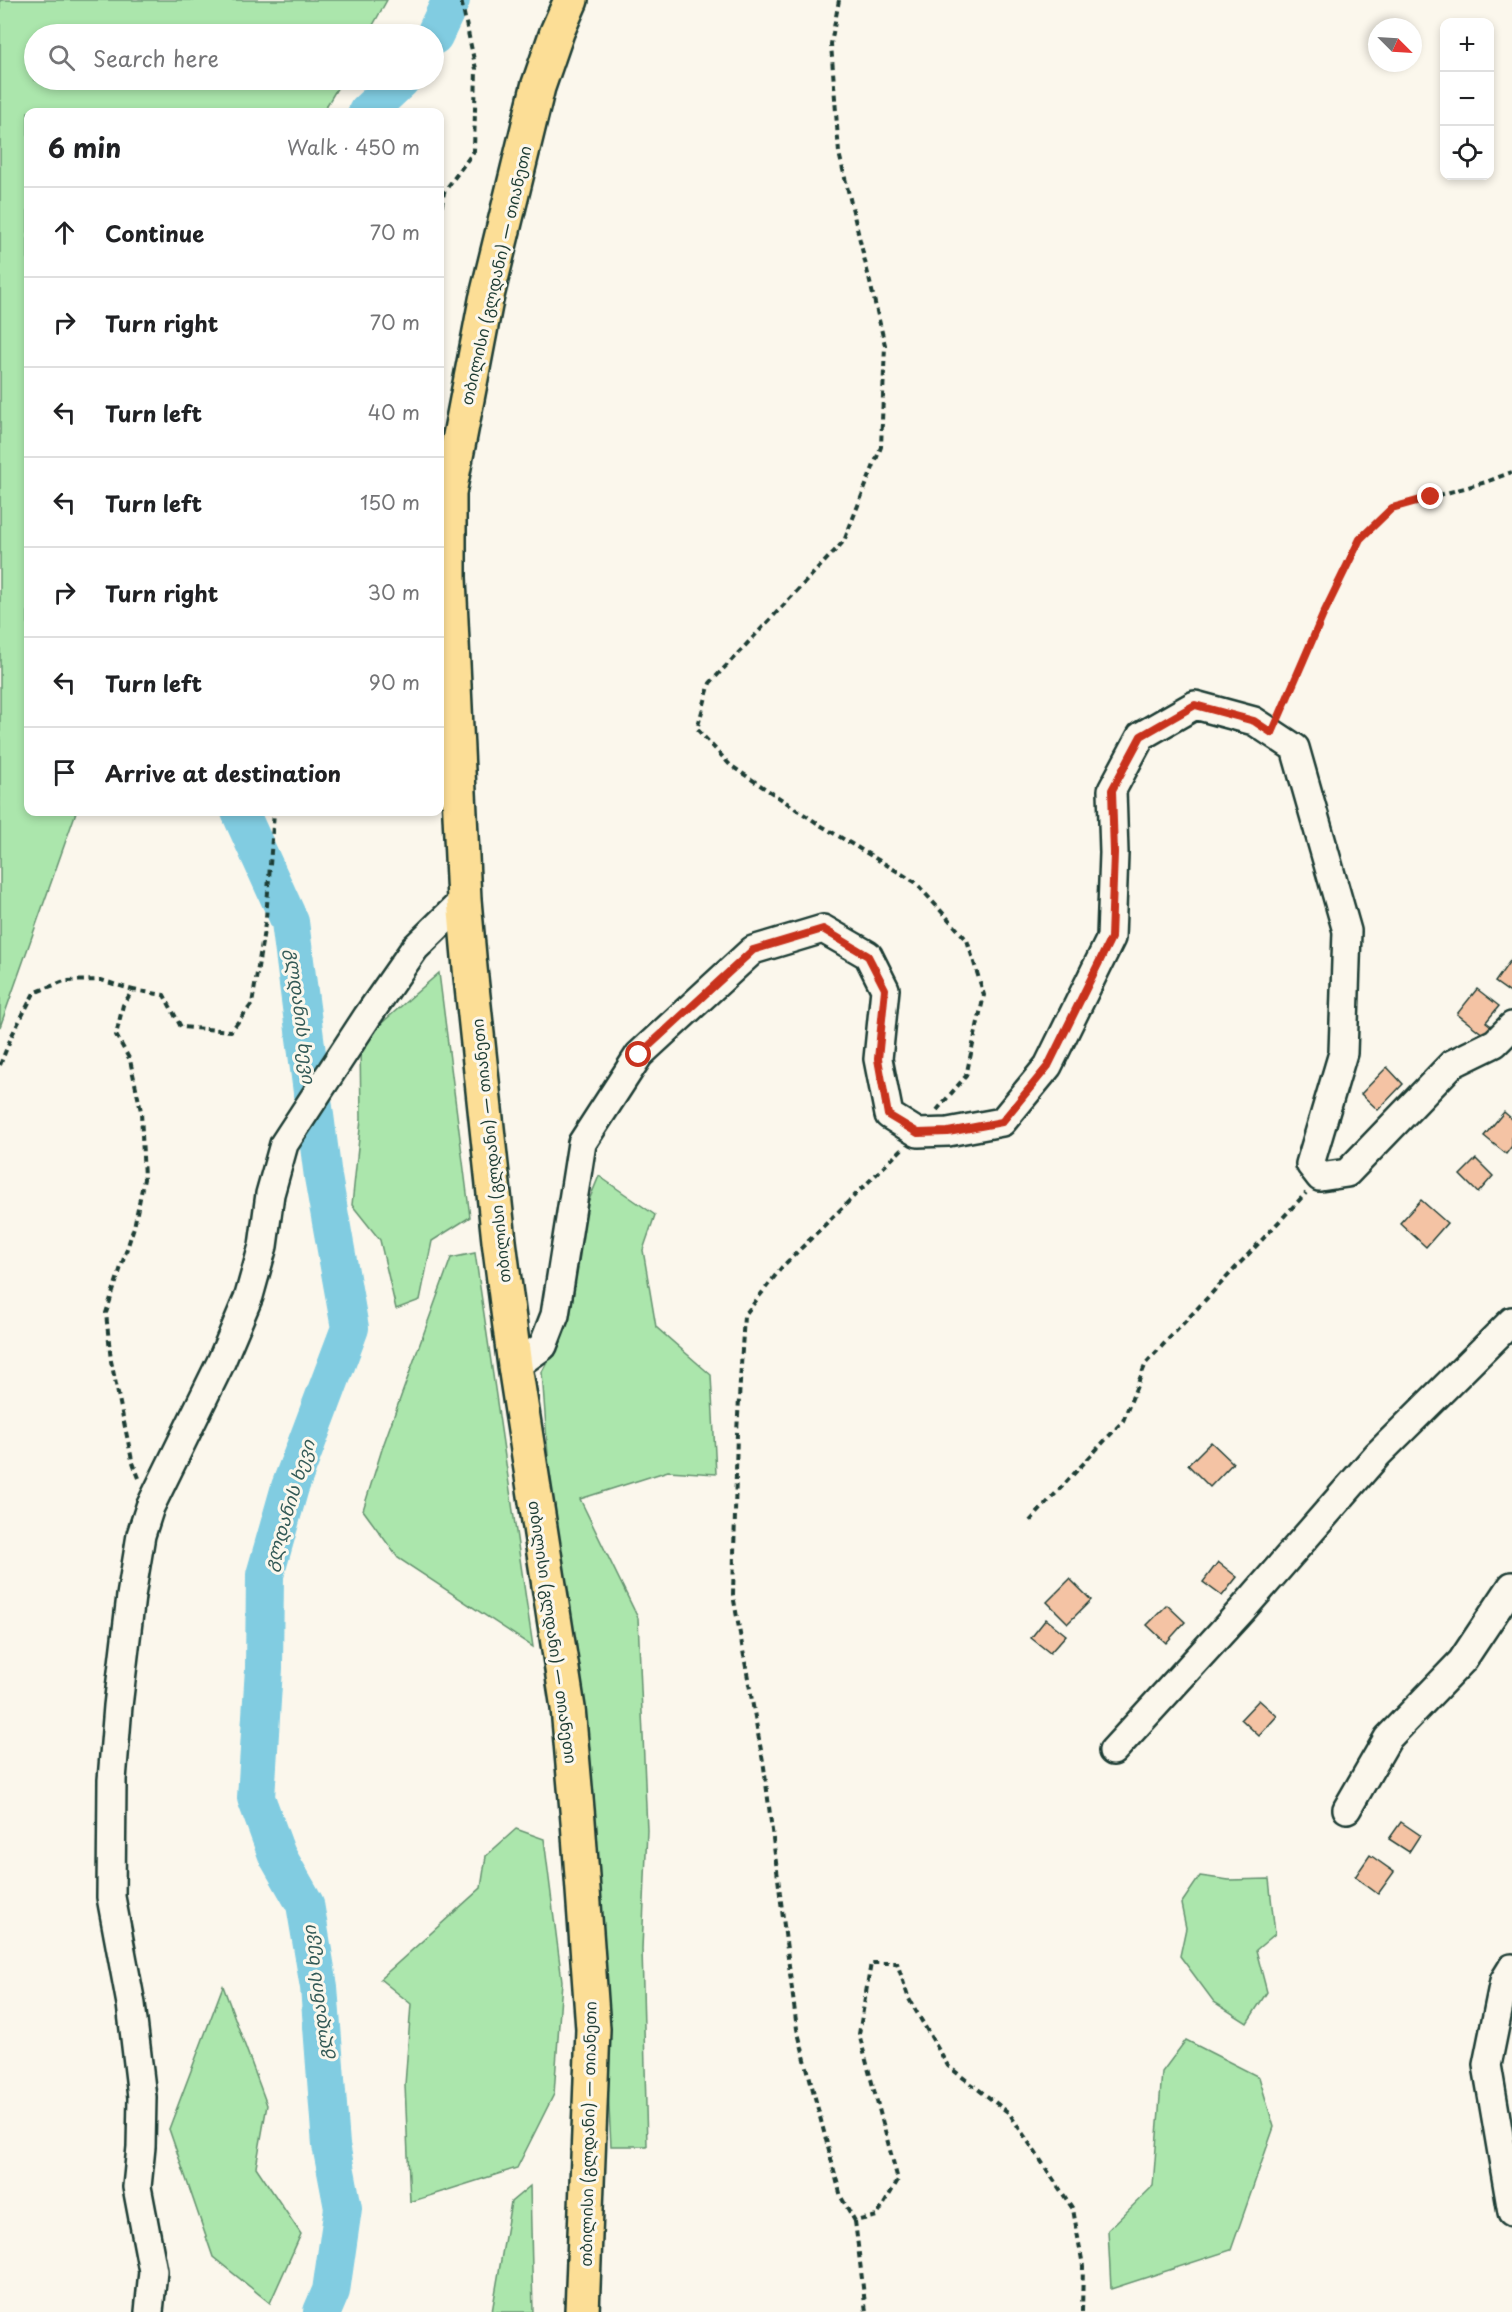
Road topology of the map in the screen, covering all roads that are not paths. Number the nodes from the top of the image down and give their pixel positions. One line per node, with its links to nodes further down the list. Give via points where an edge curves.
1 (571, 0): 2 (main road, თბილისი (გლდანი) — თიანეთი, via 535,98 486,300 449,493 449,578)
2 (464, 900): 5 (main road, თბილისი (გლდანი) — თიანეთი); 11 (street, via 415,948 284,1144 249,1296 150,1507 141,1535 118,1706 112,1780 111,1897 131,2004 141,2097 137,2187 153,2271)
3 (1512, 1026): 5 (street, via 1495,1043 1452,1065 1347,1173 1320,1177 1310,1164 1343,1053 1347,931 1295,748 1254,721 1195,705 1141,736 1112,790 1111,938 1048,1066 1002,1122 918,1133 888,1115 878,1059 885,989 868,956 823,929 753,950 639,1055 582,1143 555,1315 543,1346)
4 (1512, 1321): 7 (street, via 1378,1454)
5 (515, 1366): 12 (main road, თბილისი (გლდანი) — თიანეთი, via 568,1708 593,2029)
6 (1512, 1586): 8 (street, via 1462,1661 1388,1738)
7 (1113, 1751)
8 (1347, 1809)
9 (1512, 1968): 10 (street, via 1504,1981 1487,2065)
10 (1512, 2212)
11 (150, 2312)
12 (582, 2312)

